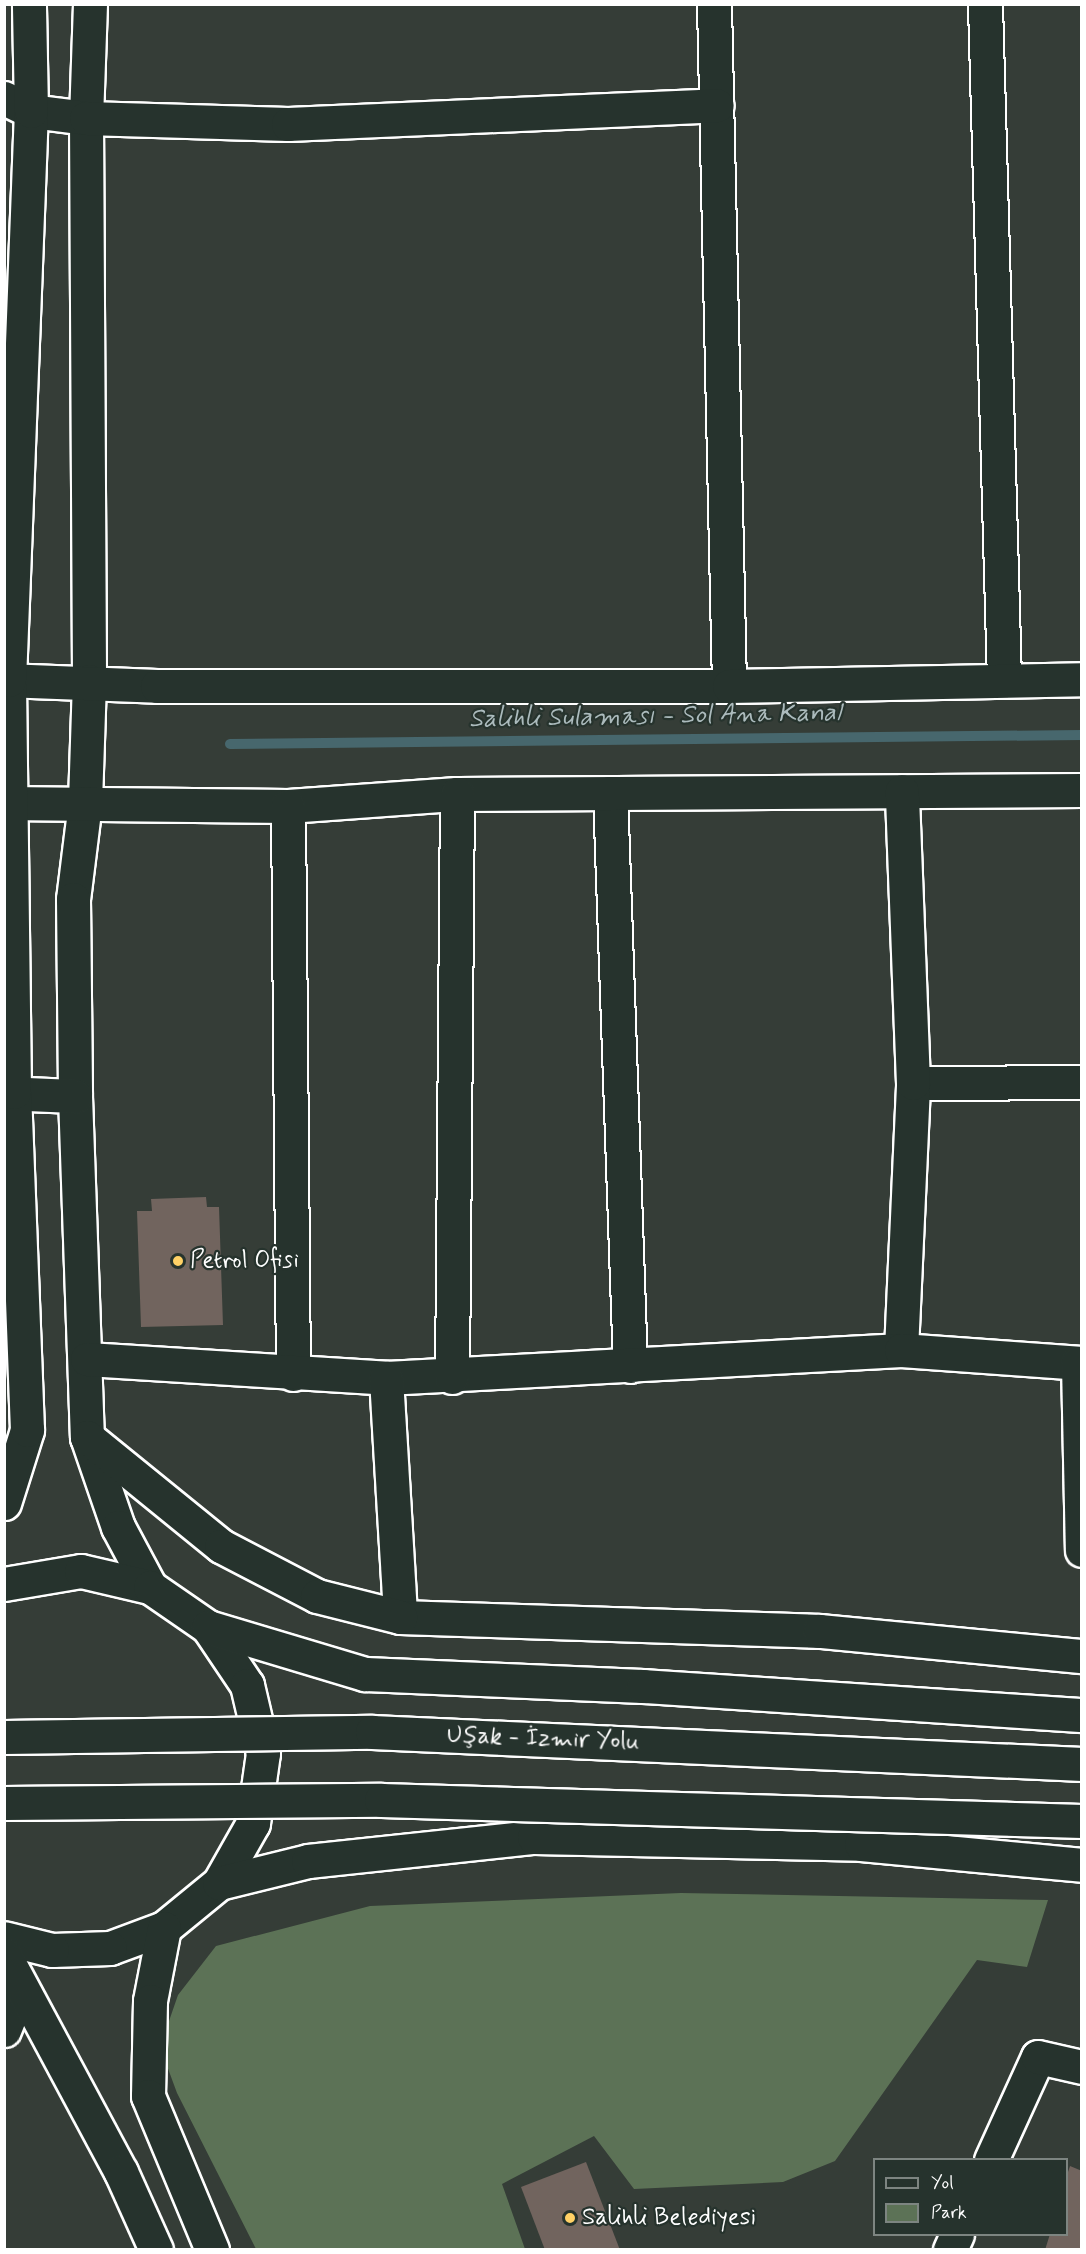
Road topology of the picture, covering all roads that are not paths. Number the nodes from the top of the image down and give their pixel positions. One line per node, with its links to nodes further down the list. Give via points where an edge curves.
1 (29, 4): 5 (main road)
2 (90, 4): 7 (main road)
3 (714, 4): 6 (main road)
4 (985, 4): 10 (main road)
5 (18, 105): 7 (main road); 9 (main road)
6 (717, 105): 7 (main road, via 288,124); 12 (main road)
7 (86, 118): 11 (main road)
8 (1082, 679): 10 (main road)
9 (7, 680): 11 (main road); 17 (main road)
10 (1004, 680): 12 (main road)
11 (89, 681): 12 (main road, via 157,686); 18 (main road)
12 (729, 686)
13 (1082, 790): 14 (main road)
14 (902, 791): 15 (main road); 21 (main road)
15 (610, 793): 16 (main road); 27 (main road)
16 (457, 794): 19 (main road); 29 (main road)
17 (9, 802): 18 (main road); 22 (main road)
18 (85, 803): 19 (main road); 23 (main road, via 74,899)
19 (288, 806): 28 (main road)
20 (1082, 1082): 21 (main road)
21 (913, 1083): 24 (main road)
22 (9, 1092): 23 (main road); 32 (main road, via 27,1430)
23 (75, 1096): 25 (main road)
24 (901, 1350): 26 (main road); 27 (main road)
25 (87, 1359): 28 (main road); 31 (main road)
26 (1080, 1363): 33 (main road)
27 (630, 1366): 29 (main road)
28 (293, 1374): 30 (main road)
29 (452, 1377): 30 (main road)
30 (386, 1378): 36 (main road)
31 (87, 1437): 35 (main road, via 118,1527); 36 (main road, via 221,1546 317,1596)
32 (4, 1503)
33 (1082, 1550)
34 (4, 1584): 35 (main road, via 81,1571)
35 (150, 1587): 37 (main road)
36 (400, 1617): 38 (main road, via 820,1631)
37 (208, 1627): 39 (main road, via 365,1674 643,1686); 45 (main road, via 247,1685 263,1753 253,1823)
38 (1082, 1656)
39 (1082, 1715)
40 (4, 1737): 41 (main road, Uşak - İzmir Yolu, bridge, via 372,1732)
41 (1082, 1764)
42 (4, 1803): 43 (main road, bridge, via 393,1800)
43 (1082, 1821)
44 (1082, 1865): 45 (main road, via 861,1844 534,1837 308,1861)
45 (219, 1883): 46 (main road)
46 (165, 1928): 47 (main road, via 110,1948 52,1950); 55 (main road, via 150,2001 148,2096)
47 (4, 1938)
48 (4, 1954): 49 (main road)
49 (21, 1988): 50 (main road); 54 (main road, via 121,2172)
50 (4, 2030)
51 (1082, 2067): 52 (main road, via 1038,2057)
52 (992, 2158)
53 (957, 2236): 56 (main road)
54 (156, 2250)
55 (212, 2250)
56 (950, 2250)

